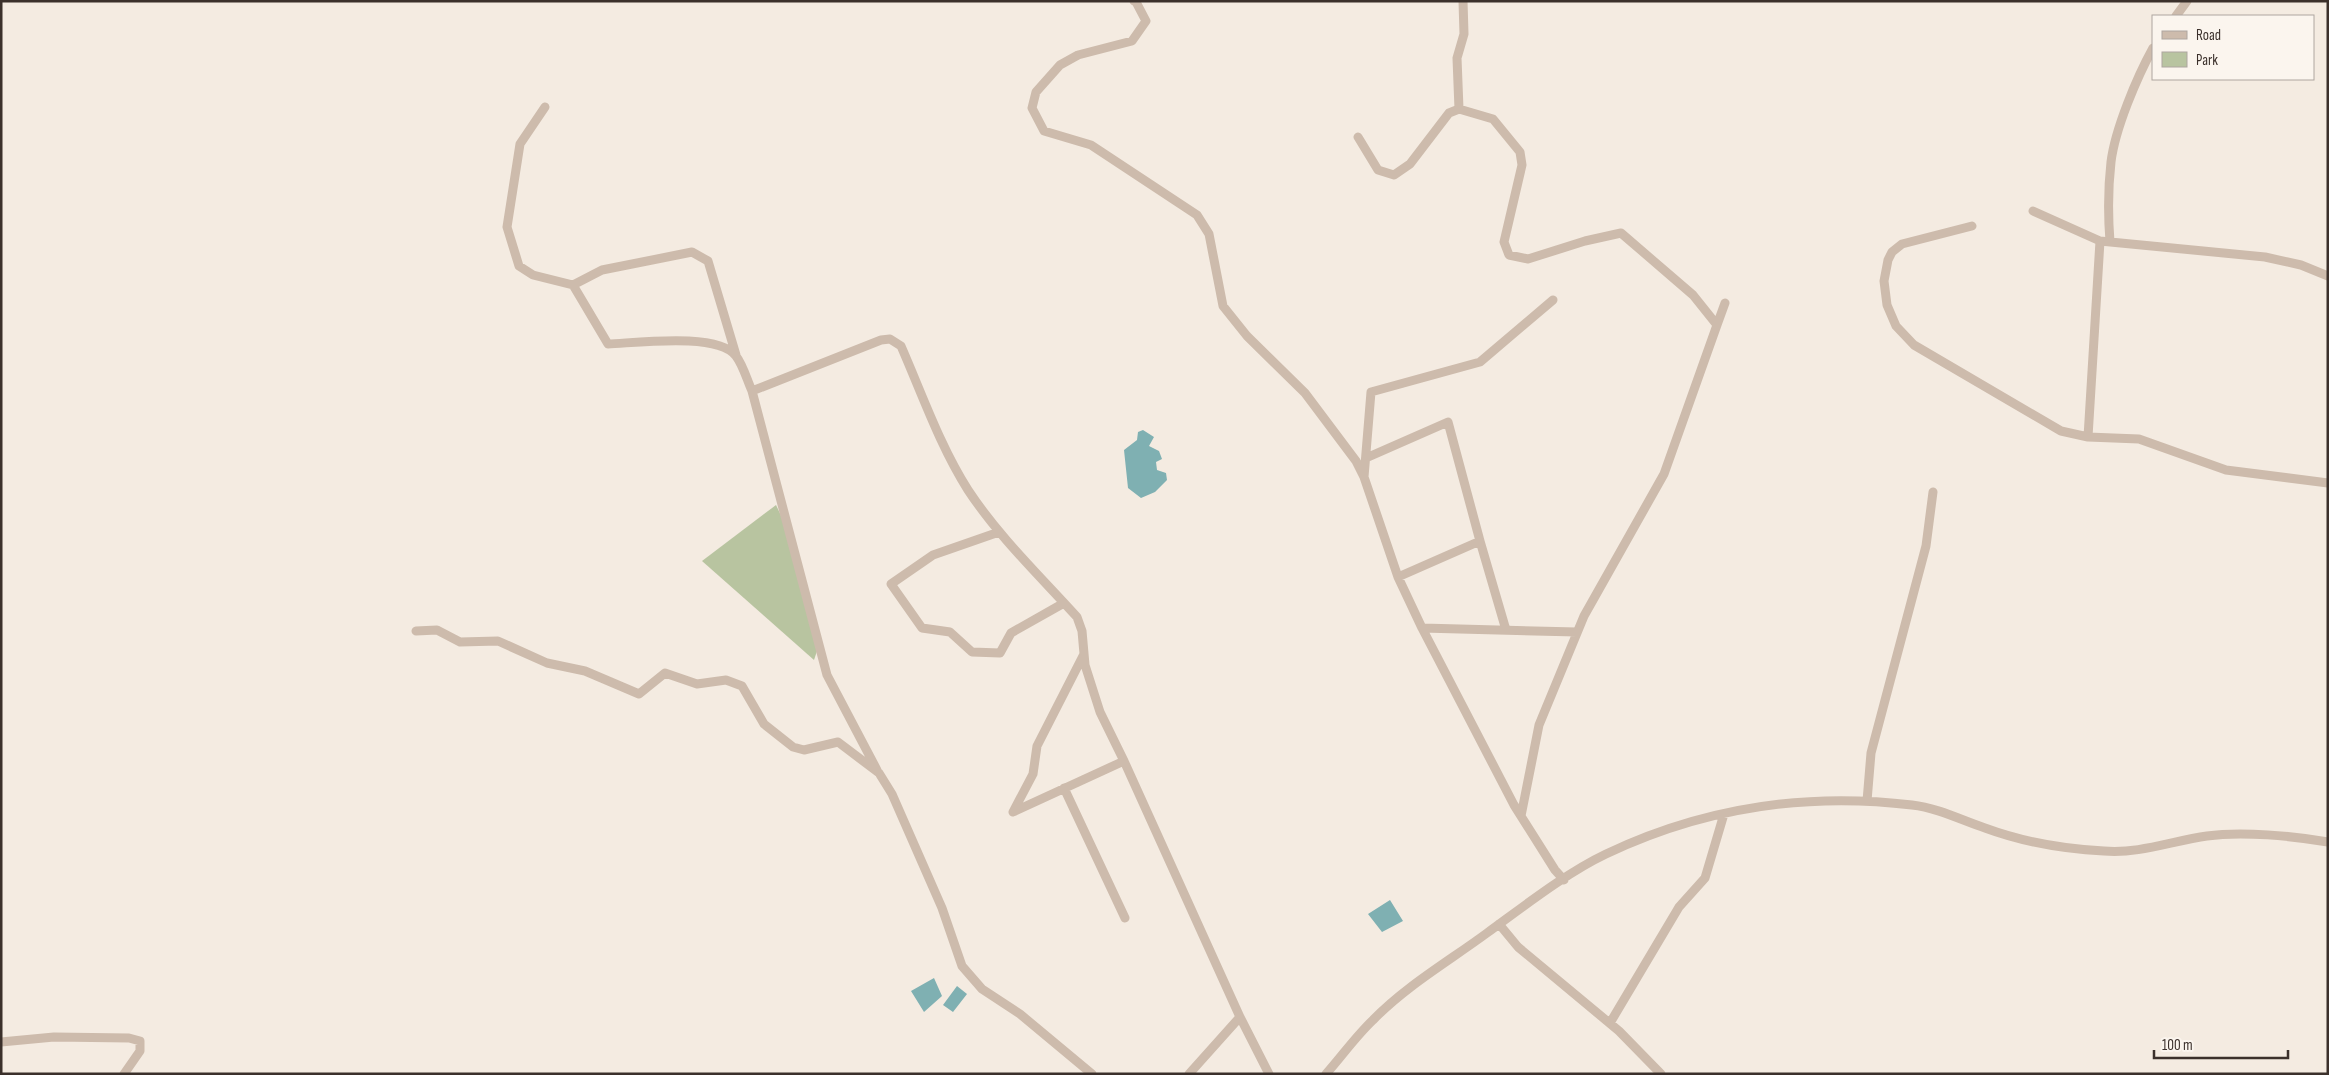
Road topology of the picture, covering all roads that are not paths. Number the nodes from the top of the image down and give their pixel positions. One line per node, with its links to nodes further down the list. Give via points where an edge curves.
1 (1134, 1): 21 (street, via 1146,21 1132,41 1078,54 1060,65 1036,92 1032,108 1044,131 1091,145 1197,216 1209,234 1223,306 1247,336 1305,393 1356,461)
2 (1463, 1): 7 (street, via 1464,34 1457,58)
3 (2187, 1): 4 (street)
4 (2177, 15)
5 (2152, 50): 11 (street, via 2138,75 2115,143)
6 (545, 107): 13 (street, via 520,144 507,227 518,266 533,275)
7 (1459, 109): 8 (street, via 1449,113 1410,164 1394,175 1378,170); 16 (street, via 1494,119 1520,152 1522,165 1504,242 1509,255 1528,259 1622,233 1693,295)
8 (1358, 137)
9 (2032, 211): 11 (street)
10 (1972, 226): 19 (street, via 1912,241 1892,252 1884,291 1896,326 1914,345 2050,426 2075,436)
11 (2105, 242): 12 (street, via 2265,257 2301,265); 19 (street)
12 (2328, 276)
13 (573, 285): 17 (street, via 608,344 687,340 721,346); 17 (street, via 602,270 692,252 708,262)
14 (1553, 300): 20 (street, via 1480,362 1371,392)
15 (1725, 303): 16 (street)
16 (1717, 325): 31 (street, via 1664,474)
17 (736, 355): 18 (street)
18 (752, 391): 24 (street, via 881,340 896,341 960,477); 34 (street, via 827,675)
19 (2088, 437): 22 (street, via 2139,439 2226,470)
20 (1366, 458): 21 (street); 25 (street, via 1448,422)
21 (1364, 477): 26 (street)
22 (2328, 483)
23 (1932, 492): 36 (street, via 1926,546 1872,753)
24 (999, 532): 27 (street); 27 (street, via 933,555 891,584 922,628 950,632 972,652 1000,653 1011,633)
25 (1480, 541): 26 (street); 29 (street)
26 (1398, 577): 28 (street)
27 (1064, 603): 32 (street, via 1077,617)
28 (1422, 628): 29 (street); 38 (street)
29 (1506, 630): 31 (street)
30 (416, 631): 34 (street, via 437,630 460,642 498,641 547,663 584,671 639,694 665,673 697,684 726,680 742,686 764,724 794,747 804,750 838,742)
31 (1577, 632): 38 (street, via 1539,725)
32 (1084, 654): 33 (street, via 1090,686); 35 (street, via 1037,746 1033,774 1013,812)
33 (1124, 760): 35 (street); 43 (street)
34 (878, 773): 47 (street, via 892,794 942,908 962,966 982,989 1020,1014)
35 (1064, 788): 41 (street)
36 (1867, 801): 37 (street, via 1802,801); 39 (street, via 1915,805 2021,840 2106,852 2233,834)
37 (1724, 814): 40 (street, via 1683,824 1606,854); 44 (street, via 1705,878 1678,907)
38 (1521, 816): 40 (street)
39 (2328, 842)
40 (1564, 880): 42 (street)
41 (1125, 918)
42 (1499, 924): 44 (street, via 1518,947); 50 (street, via 1384,1009)
43 (1240, 1017): 48 (street); 49 (street)
44 (1610, 1023): 51 (street)
45 (1, 1042): 46 (street, via 54,1037 129,1038 140,1042 140,1051)
46 (124, 1074)
47 (1092, 1074)
48 (1189, 1074)
49 (1269, 1074)
50 (1326, 1074)
51 (1661, 1074)

